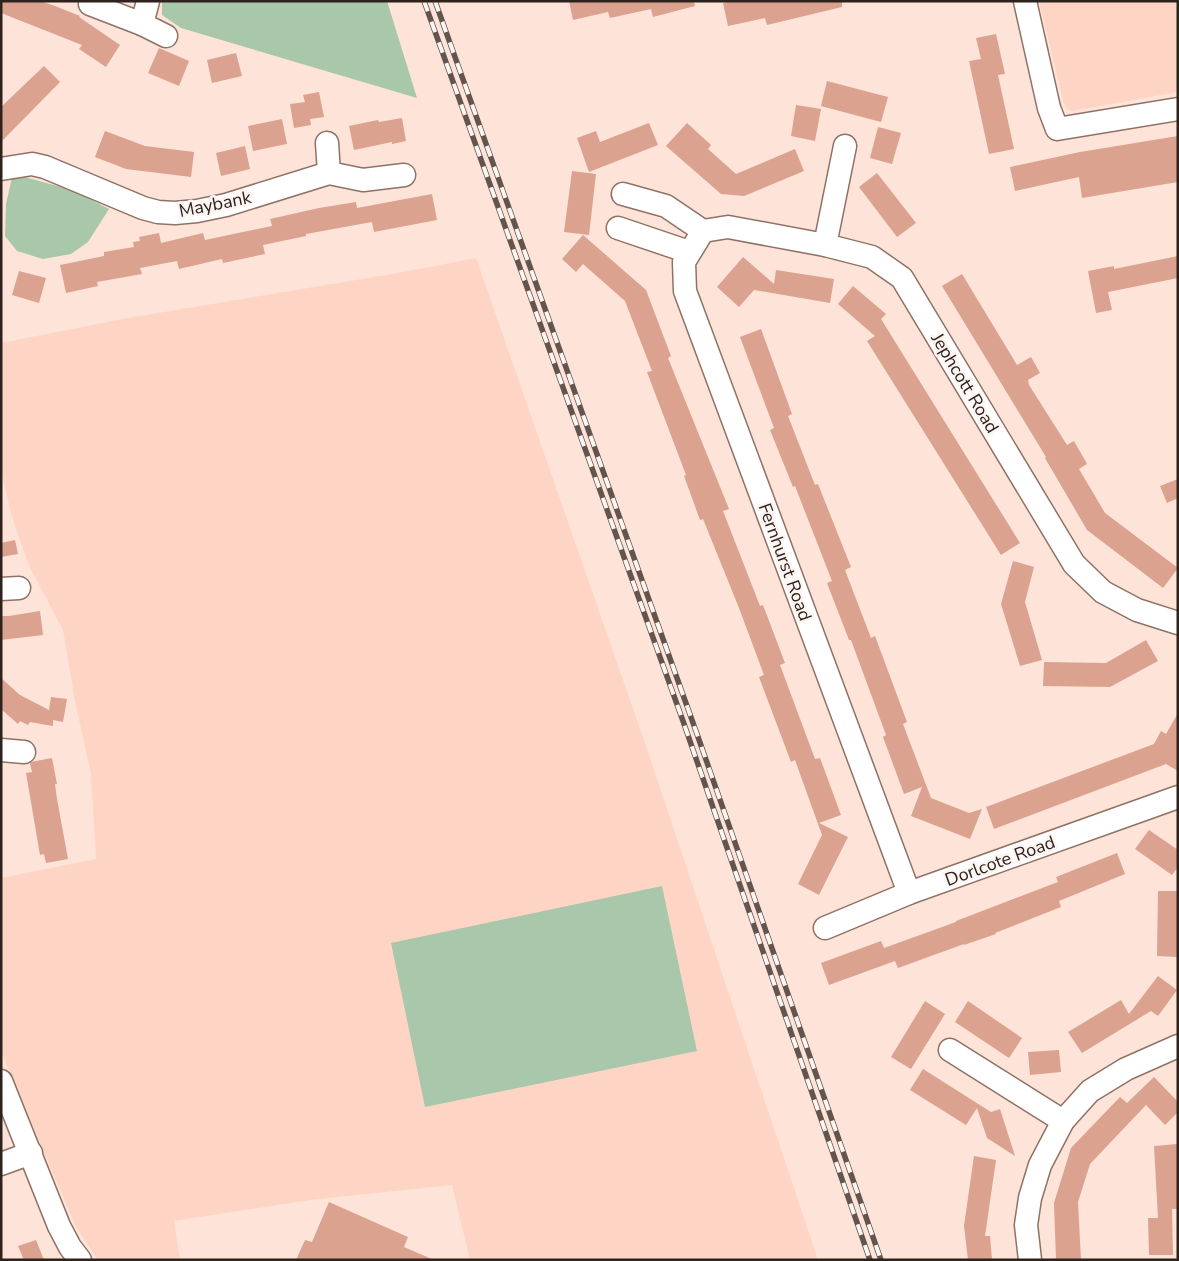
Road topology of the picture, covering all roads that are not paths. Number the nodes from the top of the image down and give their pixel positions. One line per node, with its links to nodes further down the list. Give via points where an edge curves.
1 (148, 1): 4 (street)
2 (1025, 1): 6 (street, via 1048,108 1057,129)
3 (90, 4): 4 (street)
4 (142, 24): 5 (street)
5 (166, 36)
6 (1178, 108)
7 (327, 143): 10 (street)
8 (845, 146): 15 (street)
9 (1, 169): 10 (street, Maybank, via 32,164 45,167 143,208 176,213 226,205)
10 (329, 173): 11 (street, Maybank, via 363,180)
11 (404, 175)
12 (623, 194): 14 (street, via 666,206)
13 (618, 228): 16 (street)
14 (702, 231): 15 (street, Jephcott Road, via 728,227); 16 (street, Fernhurst Road)
15 (825, 245): 17 (street, Jephcott Road, via 872,257 902,278 1074,564 1103,592 1137,610)
16 (689, 252): 21 (street, Fernhurst Road, via 684,262 685,292)
17 (1178, 624)
18 (1, 750): 19 (street)
19 (24, 752)
20 (1178, 797): 21 (street, Dorlcote Road)
21 (909, 893): 22 (street, Dorlcote Road)
22 (825, 928)
23 (1178, 1046): 26 (street, via 1126,1068 1090,1091)
24 (950, 1050): 26 (street)
25 (1, 1081): 27 (street)
26 (1063, 1121): 30 (street, via 1040,1166 1030,1198 1026,1225)
27 (31, 1153): 28 (street); 29 (street, via 59,1226)
28 (1, 1164)
29 (80, 1260)
30 (1030, 1260)

